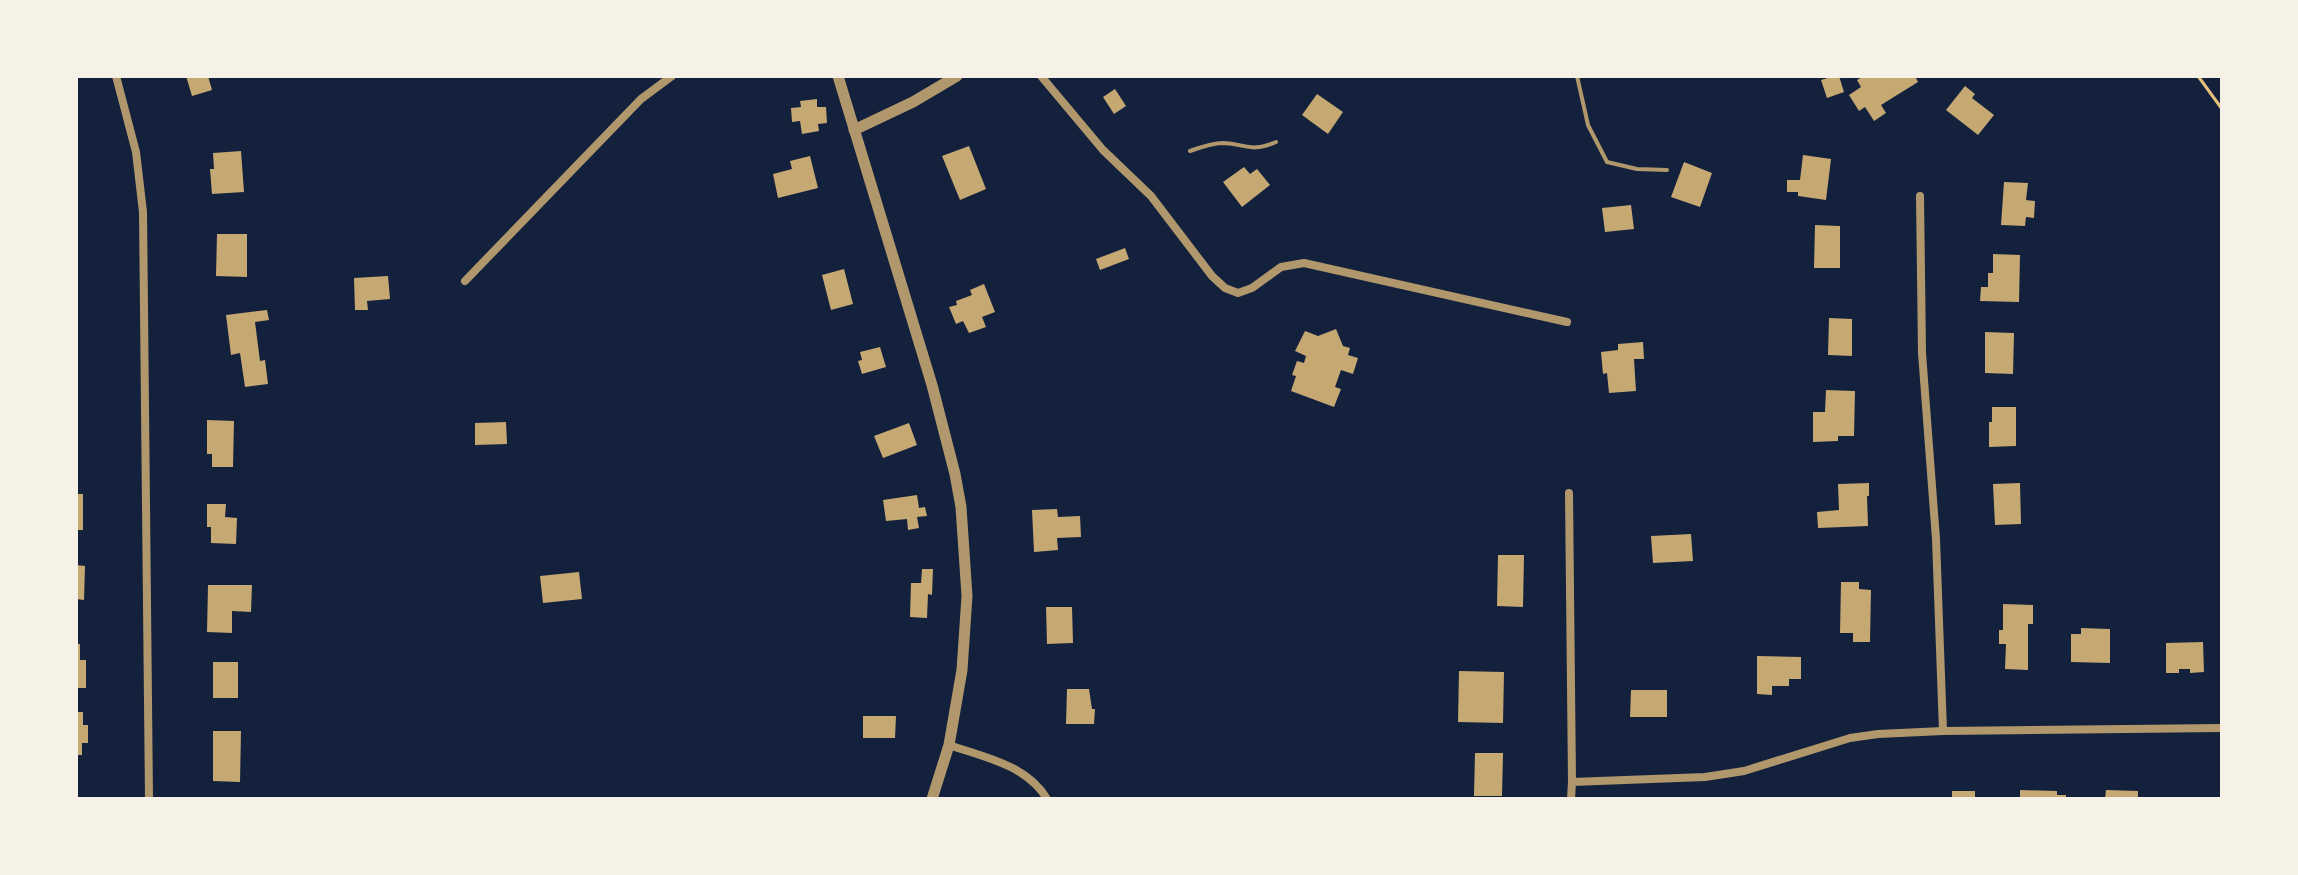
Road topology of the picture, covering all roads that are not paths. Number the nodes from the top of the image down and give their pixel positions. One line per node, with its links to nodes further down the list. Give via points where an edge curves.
1 (116, 76): 19 (street, via 136,152 143,212)
2 (672, 76): 12 (street, via 641,99)
3 (838, 76): 7 (street)
4 (957, 76): 7 (street)
5 (1041, 76): 13 (street, via 1103,150 1151,196 1225,288 1238,293 1281,267 1304,263)
6 (1577, 76): 10 (lane, via 1588,125 1607,162)
7 (854, 130): 17 (street, via 932,385 961,507 967,596)
8 (1276, 142): 9 (lane, via 1259,149 1224,143)
9 (1190, 151)
10 (1667, 170)
11 (1920, 196): 16 (street, via 1922,353)
12 (465, 281)
13 (1567, 322)
14 (1569, 493): 18 (street)
15 (2222, 728): 16 (street)
16 (1943, 731): 18 (street, via 1850,738 1744,771 1705,777)
17 (949, 745): 20 (street); 21 (street, via 1018,770)
18 (1572, 782): 22 (street)
19 (149, 799)
20 (932, 799)
21 (1047, 799)
22 (1571, 799)

